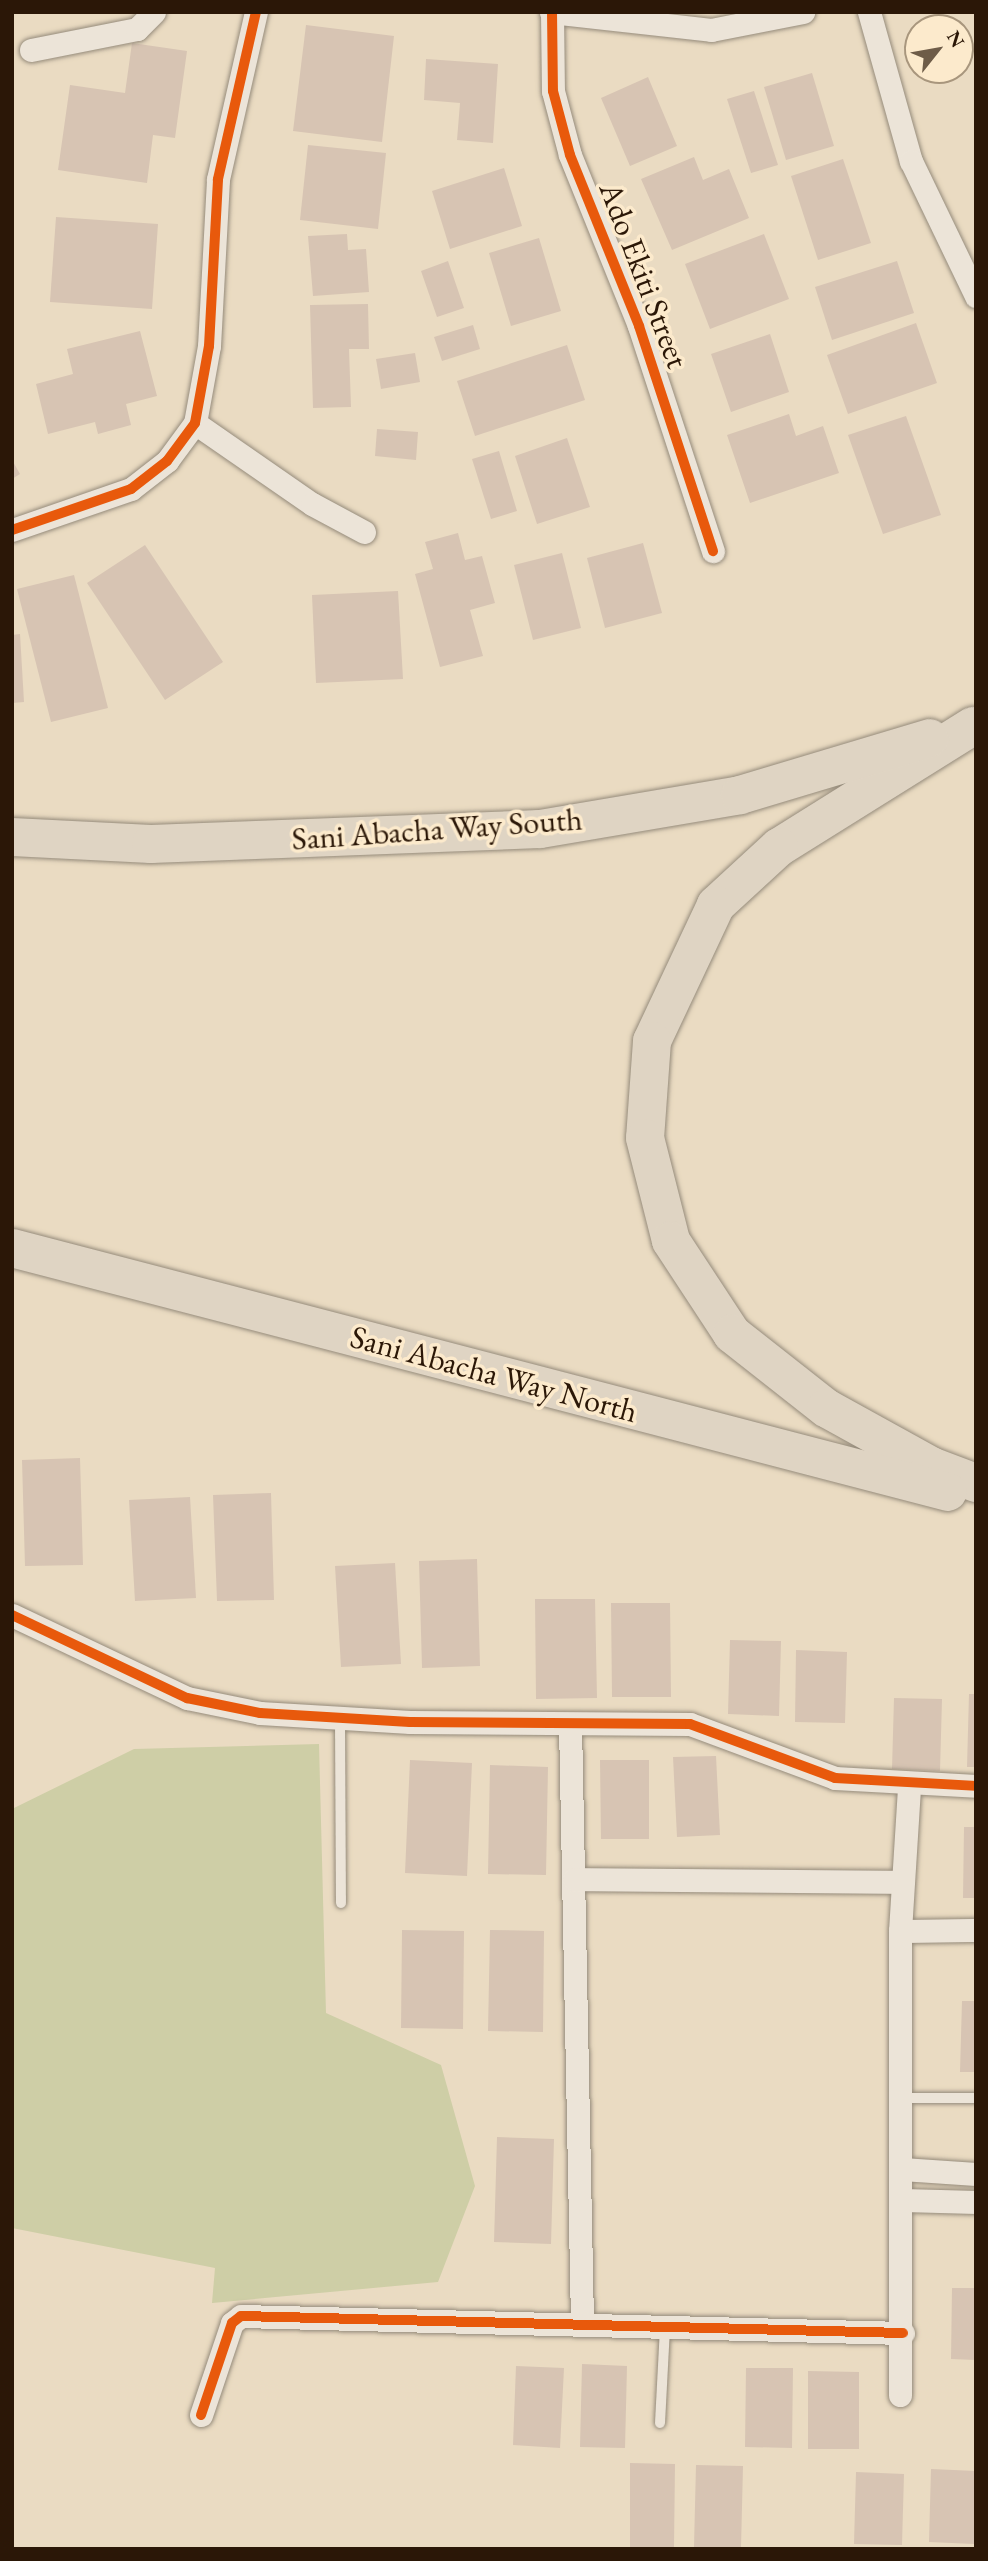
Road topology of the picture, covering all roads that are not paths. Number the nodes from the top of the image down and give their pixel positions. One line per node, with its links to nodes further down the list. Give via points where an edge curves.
1 (154, 12): 7 (street, via 137,29)
2 (257, 12): 9 (street, via 218,179 209,346)
3 (552, 12): 6 (street); 12 (street, Ado Ekiti Street, via 553,91 570,155 639,326)
4 (803, 12): 6 (street)
5 (869, 12): 8 (street, via 911,161)
6 (709, 21)
7 (31, 50)
8 (976, 296)
9 (195, 423): 10 (street, via 167,461 131,489); 11 (street, via 312,504)
10 (12, 530)
11 (364, 532)
12 (713, 551)
13 (974, 725): 14 (highway, Sani Abacha Way South, via 740,795 540,829 151,844); 16 (highway, via 779,847 716,905 652,1041 645,1138 671,1241 732,1334 826,1408 931,1466)
14 (12, 837)
15 (12, 1248): 17 (highway, Sani Abacha Way North)
16 (976, 1483)
17 (976, 1499)
18 (12, 1615): 19 (street, via 187,1698)
19 (341, 1720): 20 (street); 25 (lane)
20 (570, 1724): 21 (street, via 690,1724 835,1778); 23 (street)
21 (909, 1786): 22 (street); 24 (street)
22 (976, 1786)
23 (573, 1879): 24 (street); 34 (street)
24 (902, 1882): 27 (street)
25 (341, 1903)
26 (976, 1930): 27 (street)
27 (900, 1931): 28 (street)
28 (902, 2098): 29 (lane); 30 (street)
29 (976, 2098)
30 (902, 2169): 31 (street); 32 (street)
31 (976, 2174)
32 (903, 2200): 33 (street); 36 (street)
33 (976, 2203)
34 (582, 2321): 35 (street); 38 (street, via 241,2316 232,2323)
35 (665, 2324): 36 (street); 39 (lane)
36 (903, 2333): 37 (street)
37 (901, 2395)
38 (201, 2415)
39 (660, 2423)

